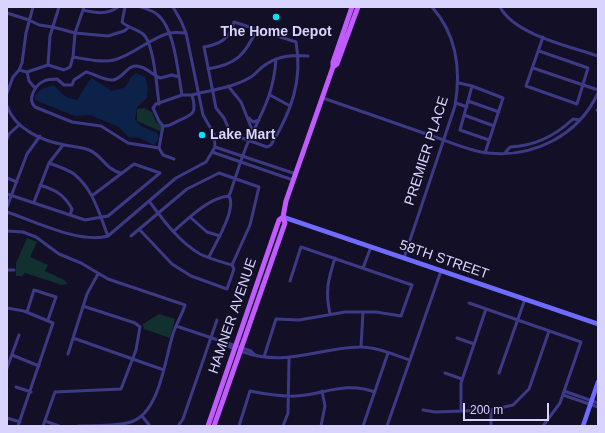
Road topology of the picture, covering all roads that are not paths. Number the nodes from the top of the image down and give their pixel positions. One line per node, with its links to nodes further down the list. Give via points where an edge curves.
1 (33, 7): 13 (street)
2 (60, 7): 14 (street)
3 (118, 7): 11 (street, via 108,13)
4 (125, 7): 15 (street, via 122,22)
5 (141, 7): 18 (street, via 159,15)
6 (173, 7): 19 (street)
7 (352, 7): 20 (main road, HAMNER AVENUE)
8 (358, 7): 29 (main road, HAMNER AVENUE)
9 (432, 7): 38 (street, PREMIER PLACE, via 444,22 452,41)
10 (500, 7): 21 (street, via 522,28)
11 (84, 9): 17 (street)
12 (7, 13): 13 (street)
13 (29, 20): 14 (street); 34 (street)
14 (53, 27): 17 (street); 30 (street)
15 (128, 28): 17 (street, via 108,36); 22 (street, via 145,35)
16 (257, 29): 24 (street, via 296,42); 33 (street, via 245,52 234,62); 33 (street, via 234,22 225,40 204,47)
17 (75, 33): 27 (street)
18 (170, 33): 19 (street); 22 (street); 37 (street)
19 (186, 33): 46 (street)
20 (343, 34): 29 (main road); 31 (main road, HAMNER AVENUE)
21 (543, 37): 23 (street); 26 (street)
22 (149, 42): 27 (street, via 135,52 113,60); 36 (street)
23 (539, 51): 32 (street); 41 (street, via 588,68)
24 (298, 55): 25 (street); 28 (street); 55 (street, via 299,67)
25 (308, 56)
26 (598, 56)
27 (73, 57): 30 (street, via 70,66 64,70)
28 (276, 59): 39 (street, via 267,63 250,78); 49 (street, via 275,79)
29 (339, 60): 31 (main road, HAMNER AVENUE)
30 (48, 65): 35 (street)
31 (333, 68): 50 (main road, HAMNER AVENUE)
32 (533, 68): 41 (street); 41 (street, via 526,86 577,104)
33 (208, 69): 43 (street)
34 (19, 70): 35 (street); 45 (street, via 13,77)
35 (27, 72): 42 (street, via 29,81)
36 (156, 76): 37 (street, via 160,78 172,75); 42 (street, via 148,70 134,66 116,79 86,72 74,80 72,85 64,85 57,79 49,79); 53 (street)
37 (179, 78): 47 (street)
38 (459, 83): 40 (street); 52 (street, PREMIER PLACE)
39 (228, 86): 43 (street); 59 (street, via 241,102)
40 (472, 86): 51 (street); 57 (street, via 503,98)
41 (584, 86): 44 (street)
42 (35, 88): 73 (street, via 31,101 40,109 72,122 101,126 128,143)
43 (213, 90): 46 (street); 70 (street, via 216,108 231,134)
44 (598, 92): 61 (street)
45 (7, 93)
46 (198, 93): 48 (street); 72 (street, via 203,115 214,134)
47 (182, 95): 48 (street); 53 (street)
48 (192, 95): 63 (street, via 194,108 190,116)
49 (270, 95): 55 (street); 60 (street)
50 (323, 98): 67 (street); 82 (main road, HAMNER AVENUE)
51 (468, 101): 56 (street); 57 (street)
52 (456, 103): 56 (street); 67 (street, PREMIER PLACE)
53 (159, 104): 63 (street, via 156,104 154,113)
54 (7, 106): 62 (street, via 10,115)
55 (290, 106): 70 (street, via 271,145 267,147)
56 (467, 107): 58 (street)
57 (499, 112): 64 (street)
58 (464, 115): 64 (street); 69 (street, via 460,130)
59 (248, 118): 60 (street, via 255,122); 65 (street)
60 (261, 119): 65 (street)
61 (580, 120): 76 (street, via 558,138 542,146 528,151); 76 (street, via 573,119 561,130 542,141 510,147)
62 (19, 125): 66 (street); 68 (street, via 9,134)
63 (163, 126): 73 (street)
64 (494, 126): 69 (street)
65 (253, 132): 70 (street)
66 (40, 136): 71 (street); 86 (street, via 29,148)
67 (443, 139): 75 (street); 110 (street, PREMIER PLACE)
68 (7, 140)
69 (489, 140): 75 (street)
70 (249, 141): 77 (street)
71 (63, 145): 80 (street); 81 (street, via 90,150 107,167)
72 (215, 147): 74 (street); 77 (street)
73 (159, 148): 78 (street, via 163,155)
74 (212, 152): 79 (street); 92 (street, via 206,162 178,176)
75 (485, 153): 76 (street)
76 (505, 153)
77 (243, 157): 79 (street); 82 (street)
78 (174, 159)
79 (241, 162): 84 (street); 85 (street)
80 (49, 163): 87 (street); 89 (street, via 74,173)
81 (121, 173): 89 (street); 98 (street, via 134,164 160,173 108,216)
82 (296, 174): 85 (main road, HAMNER AVENUE)
83 (7, 178): 86 (street)
84 (235, 178): 91 (street); 96 (street, via 219,173 187,189); 111 (street, via 259,187 250,225)
85 (293, 180): 100 (main road, HAMNER AVENUE)
86 (17, 182): 90 (street)
87 (40, 185): 93 (street); 97 (street, via 58,192 67,200 72,209)
88 (7, 194): 90 (street)
89 (93, 195): 98 (street)
90 (11, 196): 93 (street); 94 (street)
91 (229, 196): 99 (street, via 223,196); 106 (street, via 230,211)
92 (149, 201): 96 (street); 104 (street)
93 (34, 202): 97 (street)
94 (7, 208)
95 (7, 212): 104 (street, via 80,237 98,239)
96 (158, 213): 101 (street); 103 (street)
97 (70, 215): 98 (street, via 87,220)
98 (100, 217): 104 (street)
99 (190, 217): 103 (street); 106 (street, via 207,232)
100 (284, 217): 107 (street, 58TH STREET); 138 (main road, HAMNER AVENUE, via 279,220); 139 (main road, HAMNER AVENUE, via 285,223)
101 (139, 229): 105 (street); 111 (street, via 172,264 191,276 227,289 234,269)
102 (7, 231): 116 (street, via 23,232 36,237 59,254 81,263)
103 (174, 231): 108 (street, via 189,246)
104 (108, 236)
105 (131, 236)
106 (220, 236): 108 (street)
107 (371, 247): 110 (street, 58TH STREET); 112 (street)
108 (208, 257): 111 (street)
109 (335, 258): 112 (street); 117 (street, via 301,247); 125 (street, via 327,285 326,297)
110 (404, 258): 115 (street, 58TH STREET)
111 (232, 265)
112 (363, 268): 124 (street, via 412,285 401,316)
113 (7, 270): 114 (street)
114 (14, 270)
115 (441, 271): 118 (street, 58TH STREET); 146 (street)
116 (98, 274): 120 (street); 130 (street, via 185,305)
117 (290, 280)
118 (525, 299): 128 (street); 129 (street, 58TH STREET)
119 (469, 304): 122 (street)
120 (83, 306): 133 (street); 144 (street, via 135,323 140,327)
121 (7, 308): 123 (street)
122 (486, 309): 128 (street); 136 (street)
123 (27, 312): 126 (street); 126 (street, via 34,290 56,297)
124 (363, 312): 125 (street); 137 (street)
125 (330, 314): 143 (street, via 299,320 276,319)
126 (48, 320): 147 (street, via 54,323)
127 (217, 320): 135 (street)
128 (518, 320): 131 (street); 150 (street)
129 (598, 324)
130 (176, 326): 135 (street); 149 (street)
131 (549, 331): 158 (street, via 581,342); 164 (street, via 531,385 524,396 510,407)
132 (19, 335): 142 (street)
133 (73, 338): 141 (street); 144 (street)
134 (457, 338): 136 (street)
135 (210, 339): 138 (street); 174 (street, via 183,419)
136 (474, 344): 152 (street)
137 (361, 347): 140 (street); 145 (street)
138 (235, 348): 139 (street); 175 (main road, HAMNER AVENUE)
139 (241, 350): 143 (street); 176 (main road, HAMNER AVENUE)
140 (388, 353): 146 (street); 157 (street)
141 (68, 354)
142 (12, 355): 147 (street); 148 (street)
143 (264, 357): 145 (street)
144 (133, 358): 149 (street); 168 (street, via 120,389 55,392)
145 (289, 359): 159 (street)
146 (410, 360): 181 (street)
147 (39, 366): 156 (street)
148 (7, 368)
149 (164, 370): 166 (street, via 148,409)
150 (499, 373)
151 (445, 374): 152 (street)
152 (462, 379): 165 (street)
153 (598, 382): 160 (street)
154 (16, 387): 156 (street)
155 (322, 391): 157 (street, via 350,386); 159 (street); 179 (street, via 325,406)
156 (31, 392): 169 (street)
157 (375, 392): 180 (street)
158 (564, 393): 160 (street); 183 (street, via 556,411)
159 (288, 396): 177 (street, via 250,391); 178 (street, via 288,413)
160 (591, 403): 161 (street); 162 (street); 184 (street)
161 (598, 403)
162 (598, 407)
163 (423, 410): 165 (street)
164 (491, 410): 165 (street); 182 (street)
165 (461, 411)
166 (142, 416): 172 (street, via 123,424); 173 (street)
167 (7, 418): 169 (street)
168 (44, 421): 170 (street); 171 (street)
169 (19, 424)
170 (43, 426)
171 (59, 426)
172 (78, 426)
173 (150, 426)
174 (178, 426)
175 (208, 426)
176 (214, 426)
177 (239, 426)
178 (283, 426)
179 (321, 426)
180 (363, 426)
181 (387, 426)
182 (491, 426)
183 (542, 426)
184 (583, 426)

